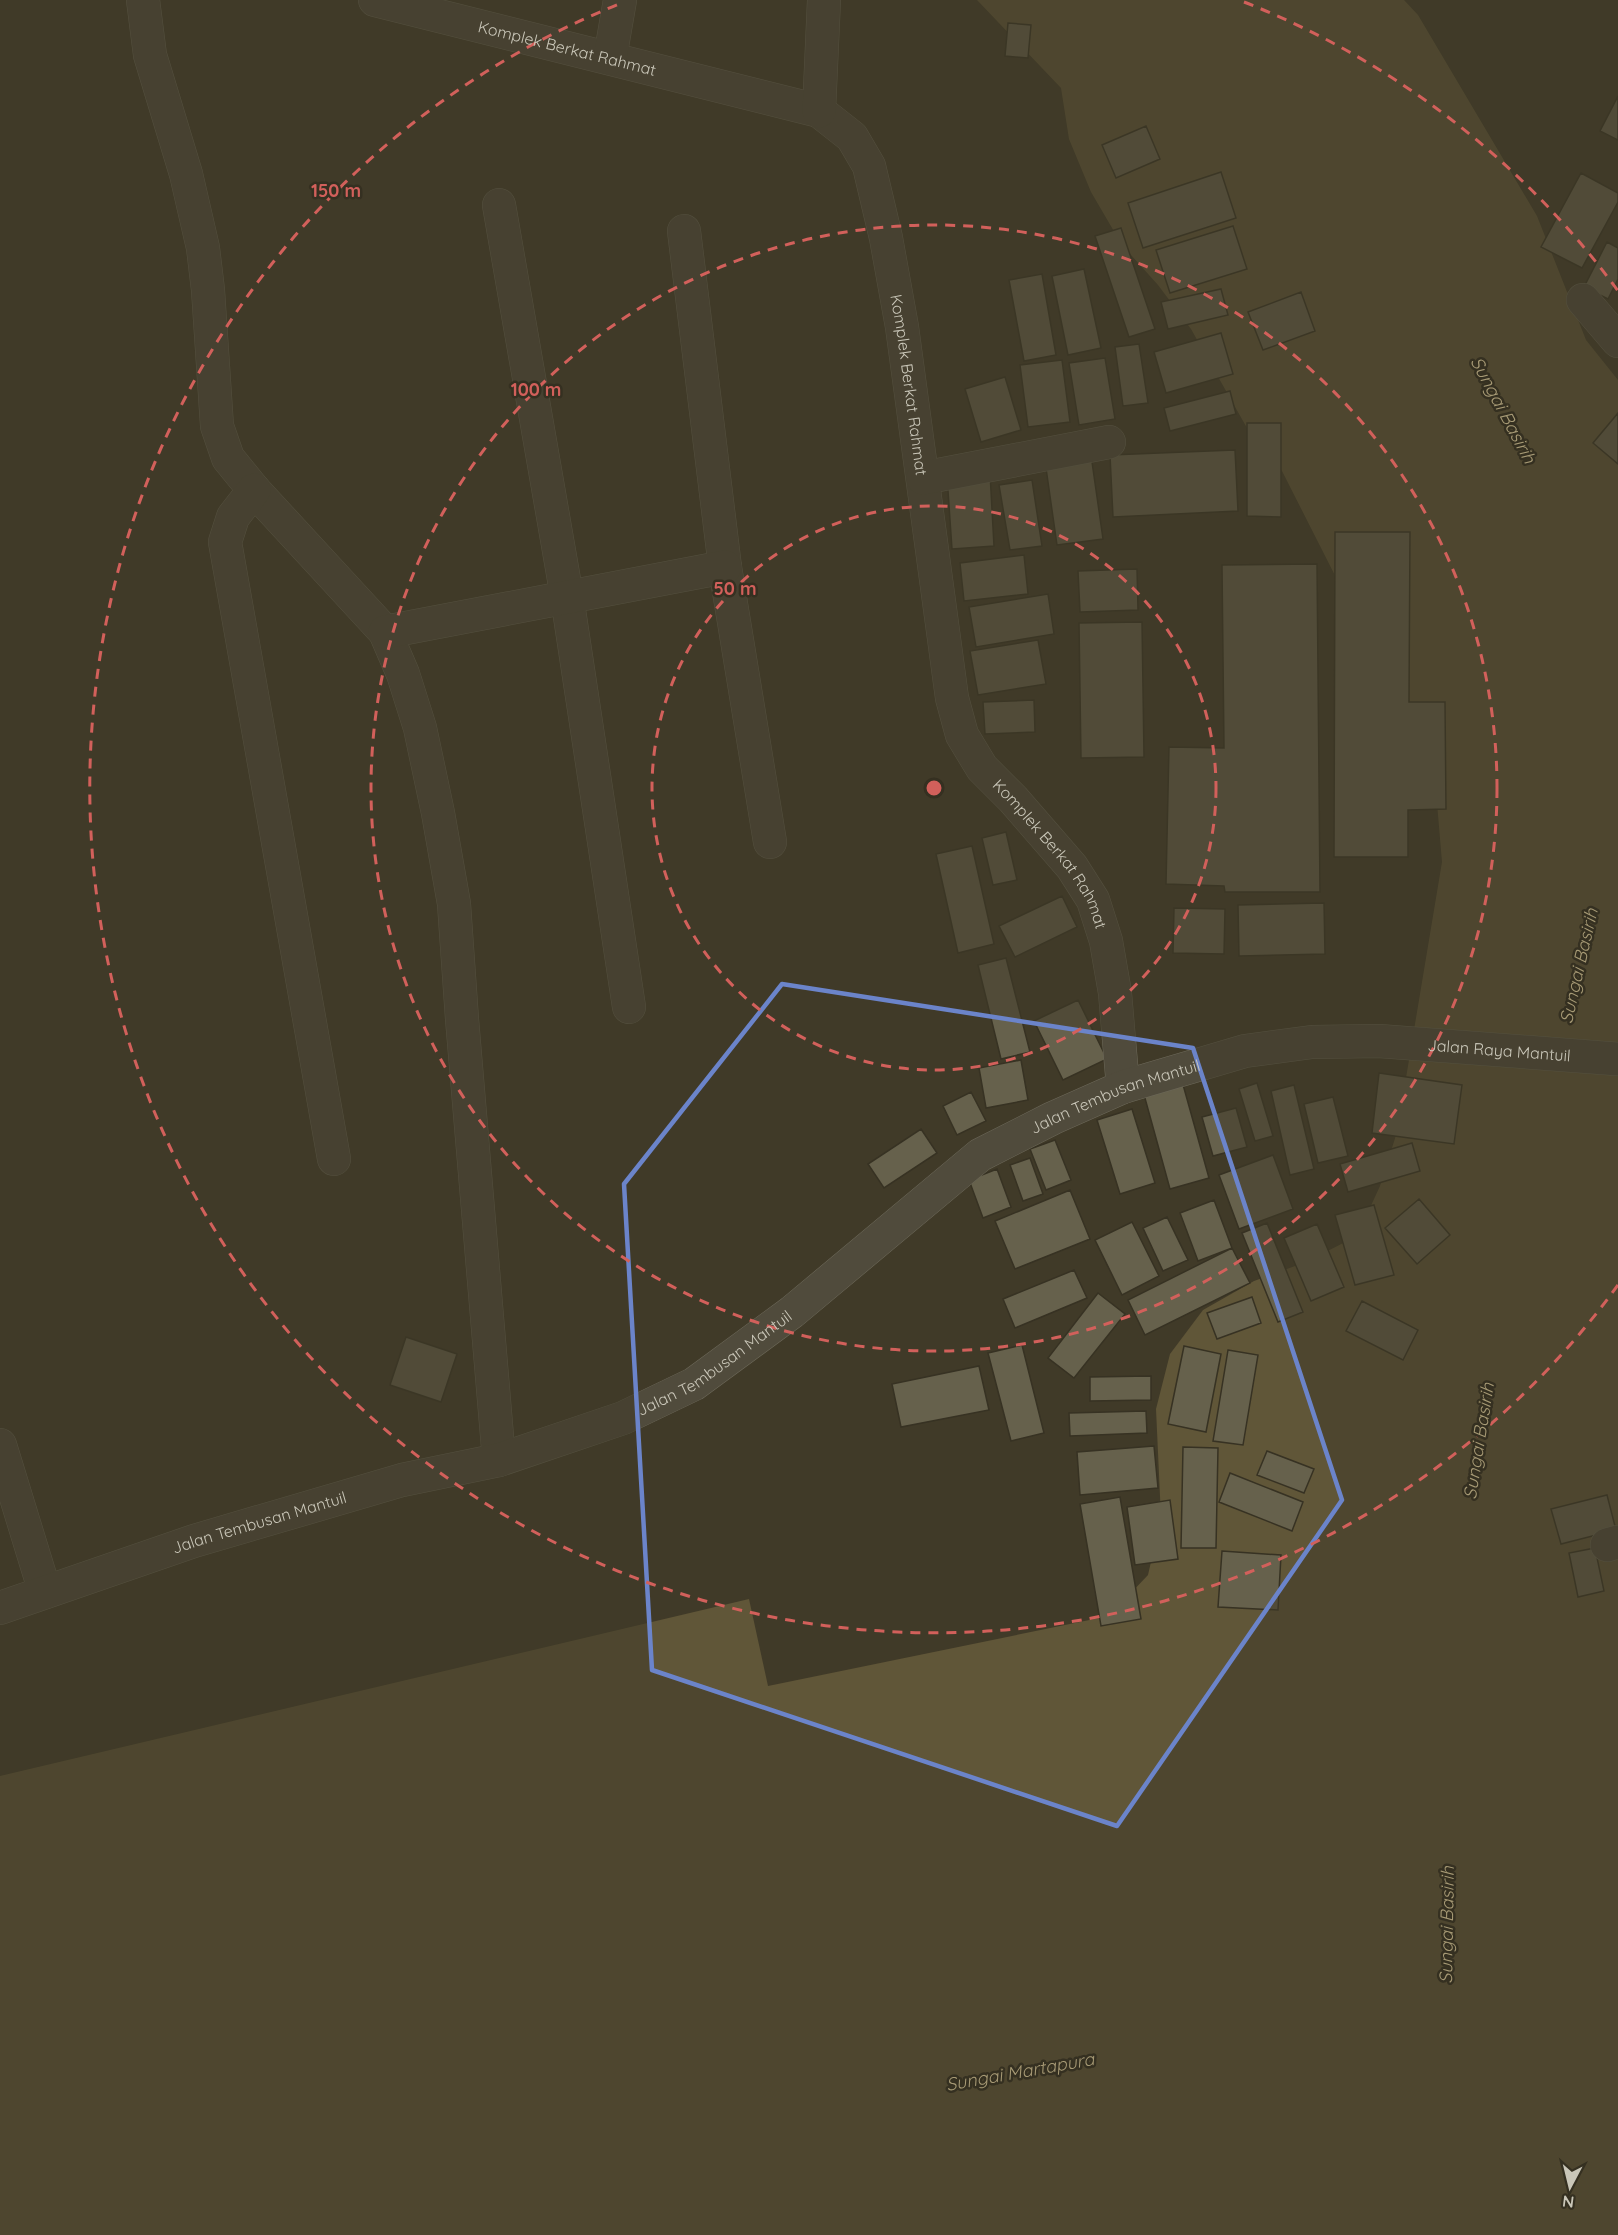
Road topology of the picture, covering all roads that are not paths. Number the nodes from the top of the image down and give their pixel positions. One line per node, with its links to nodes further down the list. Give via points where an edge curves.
1 (143, 0): 14 (street, via 150,55 186,174 203,248 217,426 228,458)
2 (375, 0): 5 (street, Komplek Berkat Rahmat)
3 (620, 0): 6 (street)
4 (824, 0): 7 (street)
5 (424, 6): 6 (street, Komplek Berkat Rahmat)
6 (610, 58): 7 (street, Komplek Berkat Rahmat)
7 (819, 111): 13 (street, Komplek Berkat Rahmat, via 852,137 869,166 902,327)
8 (499, 206): 16 (street)
9 (684, 231): 15 (street)
10 (1582, 300): 11 (street)
11 (1618, 341)
12 (1109, 442): 13 (street)
13 (923, 478): 22 (street, Komplek Berkat Rahmat, via 952,698 962,735 982,768 1072,867 1093,900 1106,941 1115,993)
14 (254, 490): 17 (street); 23 (street, via 233,517 225,542)
15 (724, 567): 16 (street); 18 (street)
16 (567, 597): 17 (street); 19 (street)
17 (385, 633): 25 (street, via 420,728 454,904)
18 (770, 842)
19 (629, 1008)
20 (1379, 1041): 21 (street, Jalan Raya Mantuil); 22 (street, Jalan Tembusan Mantuil, via 1312,1042 1245,1051)
21 (1618, 1059)
22 (1124, 1087): 25 (street, Jalan Tembusan Mantuil, via 980,1155 792,1312 693,1384 623,1418)
23 (334, 1159)
24 (0, 1445): 26 (street)
25 (499, 1460): 26 (street, Jalan Tembusan Mantuil, via 402,1480 227,1531)
26 (45, 1592): 27 (street, Jalan Tembusan Mantuil)
27 (0, 1608)

